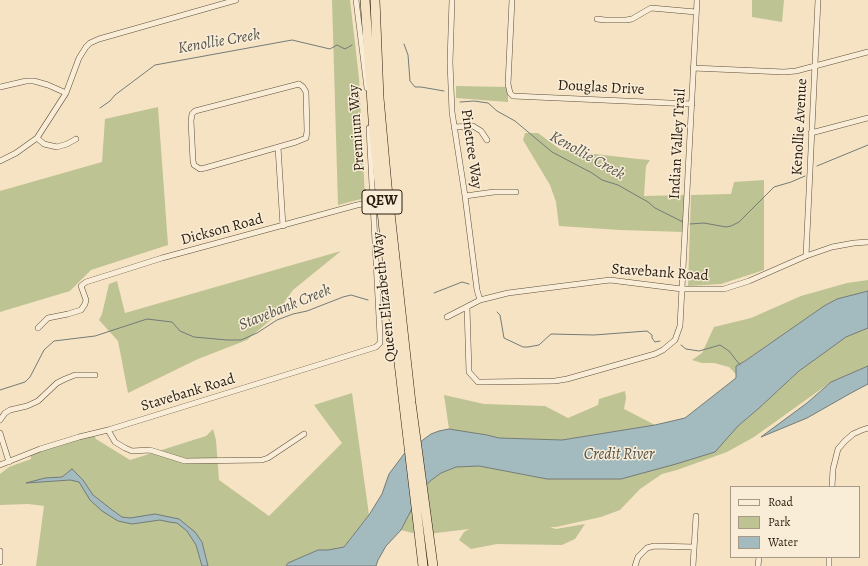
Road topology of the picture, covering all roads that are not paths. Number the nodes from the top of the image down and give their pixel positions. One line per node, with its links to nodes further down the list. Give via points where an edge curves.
1 (236, 0): 15 (street, via 94,40 82,52)
2 (356, 0): 27 (street, Premium Way, via 367,88)
3 (365, 0): 38 (highway, Queen Elizabeth Way / QEW, via 374,134)
4 (375, 0): 38 (highway, Queen Elizabeth Way / QEW, via 384,162)
5 (452, 0): 18 (street, Pinetree Way, via 450,62)
6 (512, 0): 16 (street, Douglas Drive, via 508,84 513,96)
7 (697, 0): 9 (street, Indian Valley Trail)
8 (818, 0): 12 (street, Kenollie Avenue)
9 (696, 12): 10 (street, via 651,8 632,19); 13 (street, Indian Valley Trail)
10 (597, 19)
11 (868, 52): 12 (street)
12 (815, 66): 13 (street, via 784,72); 19 (street, Kenollie Avenue)
13 (693, 68): 16 (street, Indian Valley Trail)
14 (0, 87): 15 (street, via 34,81)
15 (66, 93): 20 (street)
16 (692, 104): 31 (street, Indian Valley Trail)
17 (868, 118): 19 (street)
18 (454, 127): 22 (street, via 473,126 481,131); 26 (street, Pinetree Way)
19 (811, 133): 30 (street, Kenollie Avenue)
20 (37, 138): 21 (street, via 44,144 57,147); 24 (street)
21 (76, 139)
22 (487, 140)
23 (278, 147): 23 (street, via 306,138 306,92 299,84 210,106 192,114 192,161 197,168 205,168); 28 (street)
24 (0, 161)
25 (516, 192): 26 (street)
26 (465, 196): 32 (street, Pinetree Way)
27 (373, 202): 28 (street, Dickson Road); 36 (street, Premium Way, via 380,336 380,343)
28 (282, 226): 35 (street, Dickson Road, via 86,282 80,286 86,300 81,310 48,318)
29 (868, 242): 30 (street, Stavebank Road, via 832,247)
30 (806, 256): 31 (street, Stavebank Road, via 724,289)
31 (682, 289): 32 (street, Stavebank Road, via 610,280 508,293); 33 (street, Indian Valley Trail, via 680,326 670,346 655,354 555,381 478,382 468,368)
32 (480, 300): 33 (street, Stavebank Road)
33 (466, 307): 34 (street, Stavebank Road)
34 (447, 317)
35 (38, 328)
36 (374, 348): 41 (street, Stavebank Road)
37 (95, 375): 39 (street, via 66,379 38,401 10,410)
38 (408, 403): 50 (highway, Queen Elizabeth Way / QEW)
39 (0, 420)
40 (868, 428): 46 (street, via 853,434 838,449)
41 (108, 430): 43 (street, via 115,442 125,448 150,450 185,461 262,460); 44 (street, Stavebank Road, via 40,449)
42 (0, 432): 44 (street)
43 (304, 434)
44 (9, 462): 45 (street, Stavebank Road)
45 (0, 465)
46 (832, 486)
47 (696, 516): 48 (street)
48 (694, 547): 54 (street, via 647,548 638,557); 55 (street)
49 (0, 551): 51 (street)
50 (426, 552): 52 (highway, Queen Elizabeth Way / QEW); 53 (highway, Queen Elizabeth Way / QEW)
51 (0, 562)
52 (423, 566)
53 (433, 566)
54 (635, 566)
55 (693, 566)

